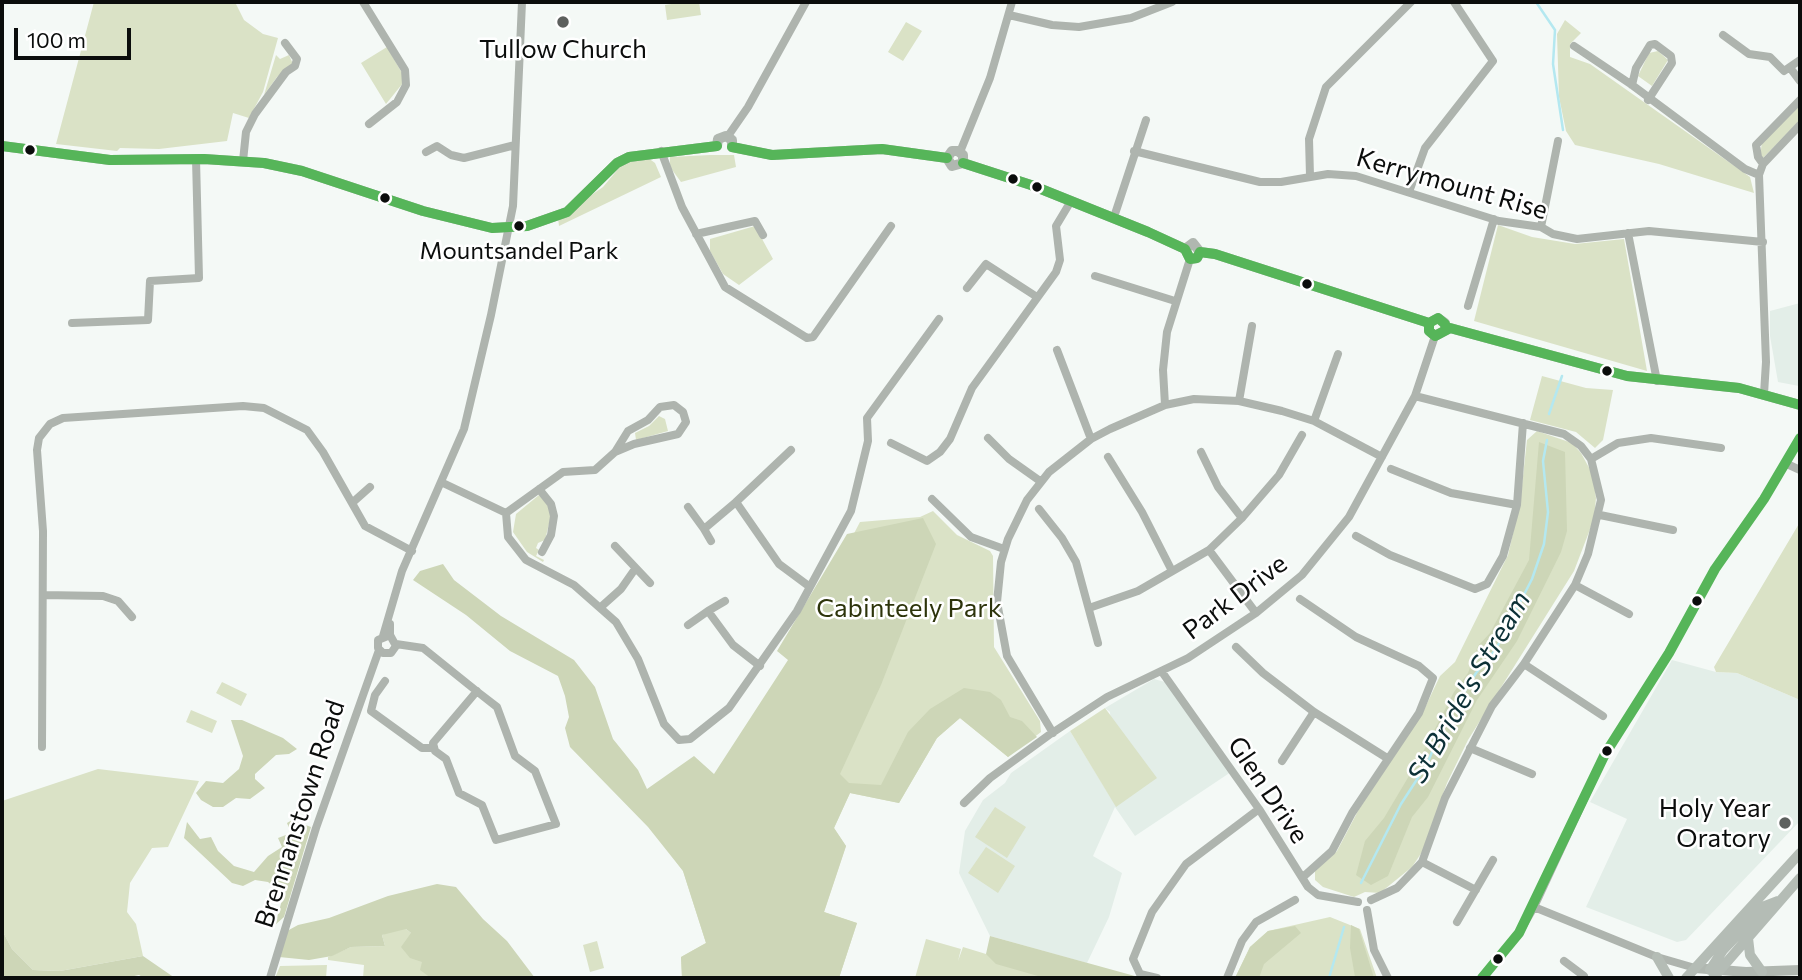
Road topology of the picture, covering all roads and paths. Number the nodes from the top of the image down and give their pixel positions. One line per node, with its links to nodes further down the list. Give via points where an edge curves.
1 (363, 2): 19 (street, via 405,70 406,85 397,102)
2 (522, 2): 23 (street, Brennanstown Road)
3 (806, 2): 21 (street)
4 (1012, 2): 8 (street)
5 (1172, 2): 8 (street, via 1131,18 1079,27)
6 (1411, 2): 37 (street, via 1326,87 1309,139)
7 (1454, 2): 38 (street, via 1493,61 1425,148)
8 (1009, 16): 30 (street)
9 (1723, 35): 13 (street, via 1743,51 1770,57)
10 (285, 43): 33 (street, via 297,59 295,66 254,114 246,132)
11 (1574, 46): 15 (street)
12 (1800, 60): 13 (street)
13 (1789, 70): 14 (street)
14 (1800, 81)
15 (1632, 85): 16 (street); 16 (street, via 1650,45 1671,56 1672,63)
16 (1648, 100): 36 (street)
17 (1800, 100): 35 (street, via 1756,145)
18 (1146, 120): 28 (street)
19 (369, 124)
20 (1800, 125): 35 (street)
21 (728, 136): 25 (main road, via 720,137); 26 (main road)
22 (1558, 141): 43 (street)
23 (516, 145): 29 (street, via 464,158 437,146); 44 (street, Brennanstown Road)
24 (2, 146): 32 (main road, via 110,160)
25 (717, 146): 26 (main road, via 723,152); 27 (main road)
26 (732, 147): 31 (main road, via 772,155 882,149)
27 (660, 151): 44 (main road, via 617,163 567,212); 46 (street)
28 (1134, 151): 37 (street, Kerrymount Rise, via 1259,182); 40 (street)
29 (426, 152)
30 (960, 152): 31 (main road, via 952,151); 34 (main road)
31 (947, 158): 34 (main road, via 952,166)
32 (196, 159): 33 (main road); 58 (street, via 199,278 150,281 148,320)
33 (243, 161): 44 (main road, via 302,171 453,220)
34 (963, 163): 39 (main road)
35 (1763, 164): 36 (street)
36 (1759, 175): 48 (street)
37 (1310, 176): 38 (street, Kerrymount Rise, via 1356,176)
38 (1409, 192): 41 (street, Kerrymount Rise)
39 (1071, 201): 40 (main road); 54 (street, via 1056,226 1060,260 1056,272)
40 (1114, 218): 49 (main road)
41 (1494, 219): 43 (street, Kerrymount Rise); 56 (street)
42 (891, 226): 46 (street, via 813,337 807,338 724,287)
43 (1541, 227): 45 (street, Kerrymount Rise, via 1577,239)
44 (510, 228): 89 (street, Brennanstown Road, via 473,397)
45 (1628, 233): 48 (street, Kerrymount Rise); 65 (street)
46 (696, 234): 47 (street, via 755,221)
47 (763, 235)
48 (1763, 242): 66 (street)
49 (1185, 249): 50 (main road, via 1193,243); 51 (main road)
50 (1200, 252): 51 (main road); 59 (main road)
51 (1190, 259): 55 (street)
52 (1096, 276): 55 (street)
53 (967, 288): 54 (street, via 986,264)
54 (1037, 297): 77 (street, via 972,388 957,426 940,452 927,461)
55 (1175, 301): 69 (street, via 1165,348)
56 (1468, 306)
57 (939, 319): 114 (street, via 867,418 868,441 852,511)
58 (72, 323)
59 (1429, 323): 61 (main road, via 1441,319); 62 (main road)
60 (1252, 326): 68 (street)
61 (1445, 329): 62 (main road); 65 (main road)
62 (1435, 336): 67 (street, Park Drive)
63 (1057, 350): 76 (street)
64 (1338, 354): 71 (street)
65 (1657, 381): 66 (main road)
66 (1764, 394): 70 (main road)
67 (1415, 396): 72 (street); 83 (street, Park Drive)
68 (1239, 401): 69 (street, via 1194,399); 71 (street)
69 (1165, 405): 76 (street)
70 (1800, 405)
71 (1314, 421): 83 (street)
72 (1523, 423): 84 (street, via 1564,434); 95 (street)
73 (1303, 435): 100 (street, via 1279,475)
74 (988, 438): 88 (street)
75 (1800, 438): 85 (street)
76 (1091, 439): 88 (street)
77 (891, 443)
78 (1721, 447): 84 (street, via 1651,438 1618,443)
79 (791, 450): 93 (street)
80 (615, 452): 80 (street, via 678,435 685,422 682,411 674,405 660,407 628,431); 91 (street, via 599,468 563,472)
81 (1201, 452): 100 (street, via 1217,486)
82 (1108, 457): 111 (street)
83 (1382, 457): 121 (street, Park Drive, via 1349,517 1302,575)
84 (1591, 459): 99 (street, via 1600,486)
85 (1787, 464): 87 (street); 156 (street, via 1715,569 1670,653 1605,754)
86 (1391, 469): 95 (street, via 1451,493)
87 (1800, 470)
88 (1040, 481): 106 (street)
89 (443, 483): 98 (street); 108 (street, Brennanstown Road)
90 (370, 487): 94 (street)
91 (539, 489): 98 (street); 109 (street, via 554,516)
92 (932, 499): 106 (street, via 971,537)
93 (736, 502): 101 (street); 114 (street, via 779,564)
94 (352, 503): 108 (street, via 365,526); 115 (street, via 307,430 264,408 63,418 46,428 37,443)
95 (1517, 505): 103 (street, via 1503,556 1493,577 1481,588 1390,555)
96 (688, 507): 101 (street)
97 (1039, 509): 119 (street, via 1069,549)
98 (506, 513): 118 (street, via 508,537 526,560)
99 (1600, 515): 102 (street); 113 (street)
100 (1242, 518): 107 (street)
101 (704, 529): 104 (street)
102 (1673, 530)
103 (1356, 536)
104 (711, 541)
105 (615, 545): 110 (street)
106 (1004, 549): 137 (street, via 997,602 1002,643)
107 (1209, 550): 111 (street); 121 (street)
108 (412, 551): 125 (street, Brennanstown Road, via 395,590)
109 (542, 552)
110 (635, 569): 112 (street); 118 (street)
111 (1172, 571): 119 (street, via 1138,591)
112 (650, 583)
113 (1575, 585): 122 (street); 130 (street)
114 (810, 587): 131 (street)
115 (43, 595): 123 (street, via 103,596 118,601); 138 (street)
116 (1300, 599): 141 (street, via 1356,637 1419,666 1433,678 1419,713)
117 (725, 601): 120 (street)
118 (602, 606): 131 (street, via 634,650 655,709 679,740 690,739 720,717)
119 (1089, 608): 126 (street)
120 (708, 611): 124 (street); 131 (street, via 733,645)
121 (1255, 613): 132 (street, Park Drive)
122 (1629, 614)
123 (132, 617)
124 (688, 625)
125 (387, 636): 127 (street); 129 (street, Brennanstown Road, via 377,642)
126 (1098, 643)
127 (396, 644): 129 (street, Brennanstown Road, via 394,650); 134 (street, via 423,648)
128 (1236, 647): 135 (street)
129 (382, 652): 166 (street, Brennanstown Road, via 316,828)
130 (1524, 664): 136 (street); 140 (street, via 1492,706)
131 (760, 666)
132 (1162, 672): 137 (street, Park Drive, via 1107,697); 145 (street, Glen Drive)
133 (381, 686): 139 (street, via 371,706 373,712 422,748)
134 (477, 691): 139 (street, via 434,740); 139 (street, via 498,709 517,758 535,771 556,824 496,841 482,805 459,793 446,759)
135 (1314, 712): 141 (street); 142 (street)
136 (1603, 716)
137 (1054, 733): 144 (street, Park Drive, via 997,772)
138 (42, 747)
139 (433, 748)
140 (1471, 748): 143 (street); 148 (street)
141 (1387, 758): 149 (street, via 1332,851)
142 (1282, 761)
143 (1532, 774)
144 (964, 803)
145 (1259, 809): 149 (street, Glen Drive, via 1283,853); 167 (street, via 1186,864 1152,912 1133,959 1140,974)
146 (1800, 853): 164 (highway)
147 (1493, 860): 151 (street)
148 (1422, 862): 151 (street); 154 (street, via 1397,888)
149 (1303, 877): 155 (street, Glen Drive, via 1318,895)
150 (1800, 878): 153 (highway)
151 (1476, 890): 158 (street)
152 (1295, 900): 168 (street, via 1256,922 1242,941)
153 (1781, 900): 159 (highway); 164 (highway, via 1765,906)
154 (1371, 901): 155 (street, via 1364,897); 157 (street)
155 (1358, 902): 157 (street, via 1360,908)
156 (1534, 907): 160 (street); 170 (street)
157 (1367, 909): 169 (street, via 1374,950)
158 (1457, 922)
159 (1748, 938): 163 (highway, via 1750,955); 164 (highway)
160 (1657, 957): 164 (street); 172 (highway)
161 (1564, 961): 171 (street)
162 (1800, 970): 165 (main road)
163 (1762, 972): 164 (main road); 165 (main road)
164 (1707, 973): 173 (highway)
165 (1786, 975)
166 (270, 978)
167 (1157, 978)
168 (1227, 978)
169 (1388, 978)
170 (1482, 978)
171 (1583, 978)
172 (1669, 978)
173 (1686, 978)

